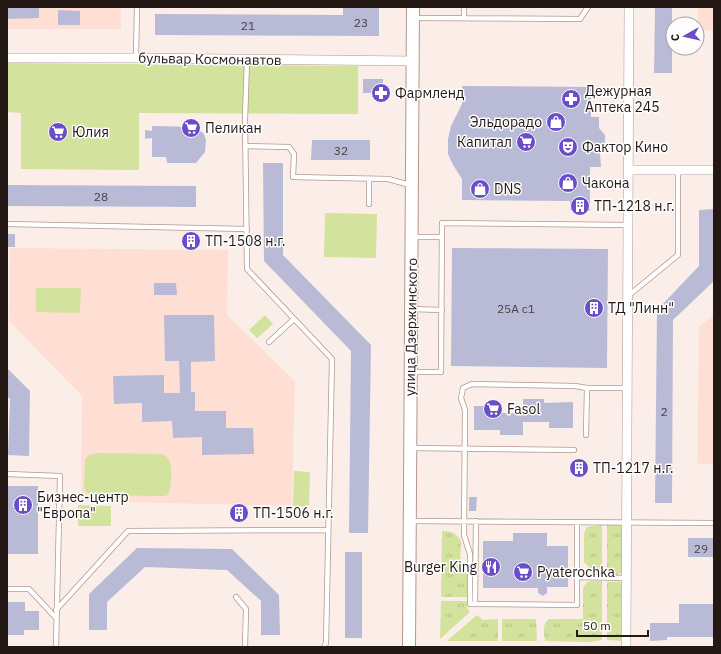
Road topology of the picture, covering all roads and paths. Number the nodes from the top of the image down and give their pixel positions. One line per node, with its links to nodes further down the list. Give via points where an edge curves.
1 (137, 7): 8 (lane)
2 (464, 7): 6 (lane)
3 (588, 7): 6 (lane, via 580,19)
4 (629, 7): 12 (street)
5 (413, 13): 6 (lane); 10 (main road, улица Дзержинского)
6 (464, 18)
7 (7, 58): 8 (street, бульвар Космонавтов)
8 (136, 58): 9 (street, бульвар Космонавтов)
9 (247, 60): 10 (street, бульвар Космонавтов); 11 (lane)
10 (413, 61): 16 (main road, улица Дзержинского)
11 (246, 146): 15 (lane, via 289,146 294,154 294,177); 20 (lane)
12 (628, 170): 13 (street); 19 (street)
13 (678, 170): 14 (street); 23 (lane, via 678,255)
14 (714, 170)
15 (369, 179): 16 (lane, via 388,180); 17 (lane)
16 (412, 186): 21 (main road, улица Дзержинского)
17 (369, 204)
18 (7, 224): 20 (lane)
19 (628, 225): 22 (lane, via 442,223); 23 (street)
20 (247, 229): 26 (lane, via 247,269)
21 (412, 237): 22 (lane); 24 (main road, улица Дзержинского)
22 (442, 237): 25 (lane)
23 (627, 298): 30 (street)
24 (412, 309): 25 (lane); 28 (main road, улица Дзержинского)
25 (442, 310): 28 (lane, via 441,372)
26 (294, 319): 27 (lane); 42 (lane, via 332,358)
27 (269, 342)
28 (411, 372): 32 (main road, улица Дзержинского)
29 (587, 388): 30 (lane); 31 (lane); 33 (lane, via 472,384 463,388 461,398 465,410)
30 (627, 388): 40 (street)
31 (586, 434)
32 (410, 448): 33 (lane); 36 (main road, улица Дзержинского)
33 (465, 448): 34 (lane); 37 (lane)
34 (574, 450)
35 (7, 474): 48 (lane, via 60,476)
36 (410, 521): 37 (lane); 53 (main road, улица Дзержинского)
37 (464, 521): 38 (lane); 47 (lane, via 464,535 470,554 470,604)
38 (476, 521): 39 (lane); 47 (lane)
39 (577, 522): 40 (lane); 43 (lane)
40 (626, 523): 41 (lane); 44 (street)
41 (714, 523)
42 (328, 530): 48 (lane, via 128,531); 52 (lane)
43 (577, 577): 44 (lane); 47 (lane, via 577,605)
44 (626, 578): 54 (street)
45 (7, 589): 49 (lane, via 29,589)
46 (236, 597): 51 (lane, via 246,609)
47 (475, 604)
48 (56, 610): 49 (lane)
49 (56, 618): 50 (lane)
50 (56, 647)
51 (245, 647)
52 (324, 647)
53 (409, 647)
54 (626, 647)

